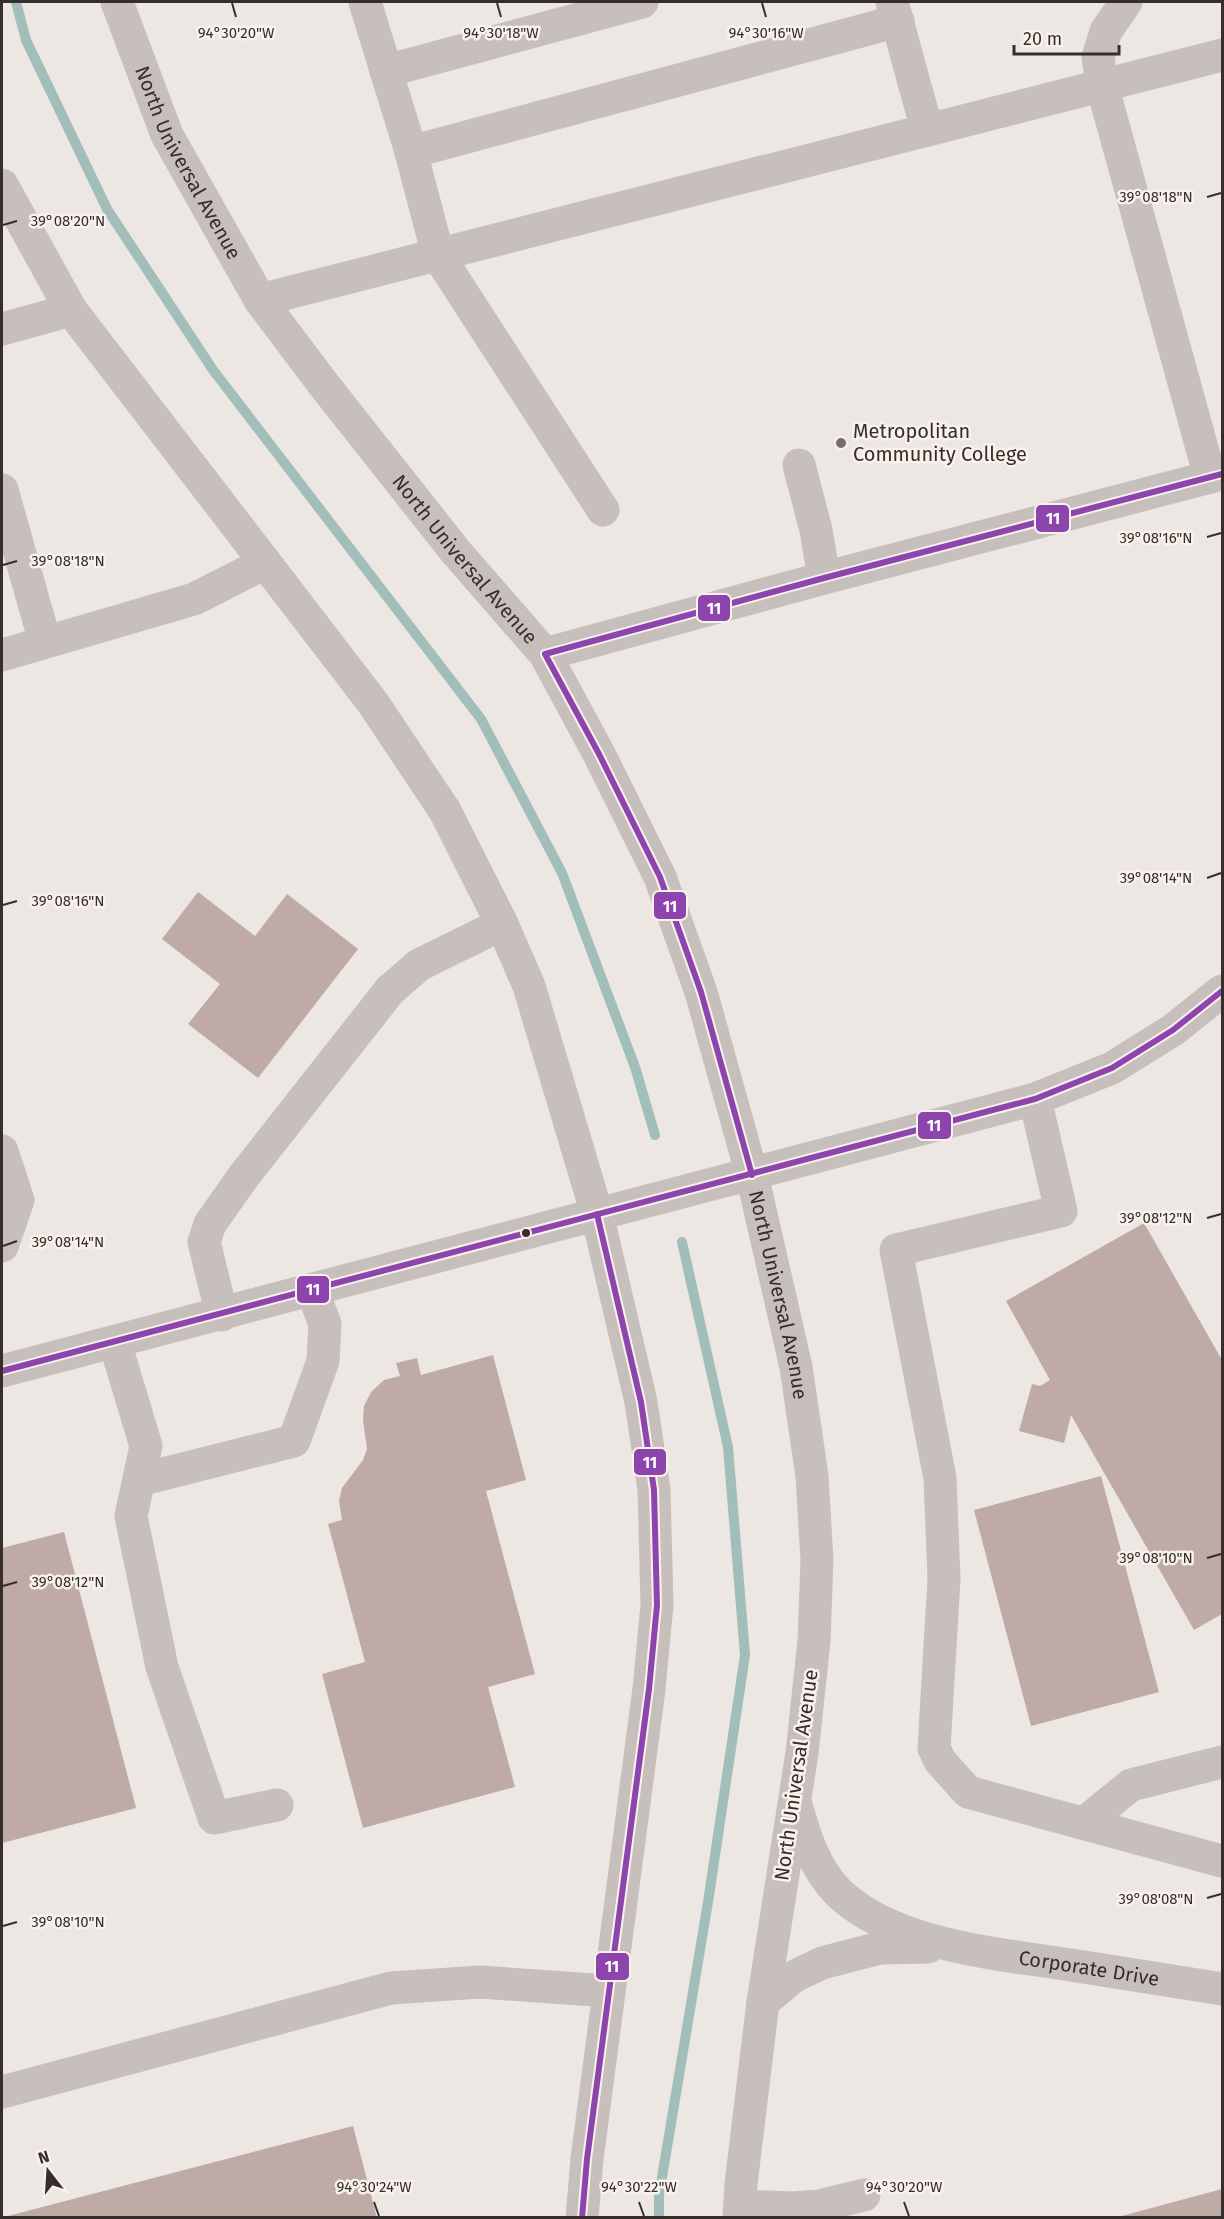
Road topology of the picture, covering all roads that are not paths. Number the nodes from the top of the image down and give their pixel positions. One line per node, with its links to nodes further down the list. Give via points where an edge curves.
1 (117, 2): 14 (street, North Universal Avenue, via 167,135)
2 (365, 2): 7 (street)
3 (642, 2): 7 (street)
4 (1126, 2): 8 (street, via 1106,31 1098,57)
5 (895, 11): 9 (street); 10 (street)
6 (1222, 55): 8 (street)
7 (386, 71): 10 (street)
8 (1102, 85): 9 (street); 18 (street)
9 (927, 130): 13 (street)
10 (411, 152): 13 (street)
11 (2, 185): 12 (street)
12 (13, 231): 15 (street)
13 (438, 255): 14 (street); 20 (street)
14 (260, 300): 24 (street, North Universal Avenue, via 456,552)
15 (71, 310): 16 (street); 21 (street)
16 (2, 329)
17 (799, 465): 22 (street)
18 (1216, 475): 22 (street)
19 (2, 490): 23 (street)
20 (603, 510)
21 (265, 562): 23 (street, via 194,600); 26 (street, via 373,703 438,801)
22 (824, 578): 24 (street)
23 (45, 642): 25 (street)
24 (545, 654): 30 (street, North Universal Avenue, via 660,877 701,992)
25 (2, 655)
26 (502, 924): 31 (street, via 530,986); 34 (street, via 419,965 390,990 243,1177 210,1224 204,1242)
27 (1222, 991): 28 (street, via 1173,1030 1112,1068)
28 (1035, 1099): 30 (street); 41 (street, via 1061,1211 896,1250 940,1478 944,1579 934,1748 940,1761 968,1792)
29 (2, 1151): 32 (street, via 18,1200)
30 (752, 1175): 31 (street); 39 (street, North Universal Avenue, via 796,1367 812,1476 817,1560 814,1641)
31 (597, 1214): 33 (street); 45 (street, via 641,1402 654,1490 657,1605)
32 (2, 1246)
33 (312, 1290): 34 (street); 37 (street, via 325,1324 323,1361 294,1440)
34 (222, 1315): 35 (street)
35 (115, 1342): 36 (street); 37 (street, via 146,1446)
36 (2, 1371)
37 (139, 1480): 40 (street, via 131,1516 162,1667 214,1818)
38 (1222, 1762): 41 (street, via 1131,1785)
39 (794, 1799): 43 (street, Corporate Drive, via 818,1866 839,1892 863,1912 893,1926); 46 (street, North Universal Avenue)
40 (277, 1805)
41 (1084, 1823): 42 (street)
42 (1222, 1861)
43 (957, 1947): 44 (street, Corporate Drive); 46 (street, Corporate Drive, via 880,1948 854,1953 793,1977)
44 (1222, 1989)
45 (609, 1991): 47 (street, via 480,1982 391,1988); 50 (street)
46 (763, 2002): 49 (street, North Universal Avenue)
47 (2, 2092)
48 (864, 2195): 49 (street, via 819,2206)
49 (740, 2212)
50 (582, 2217)

